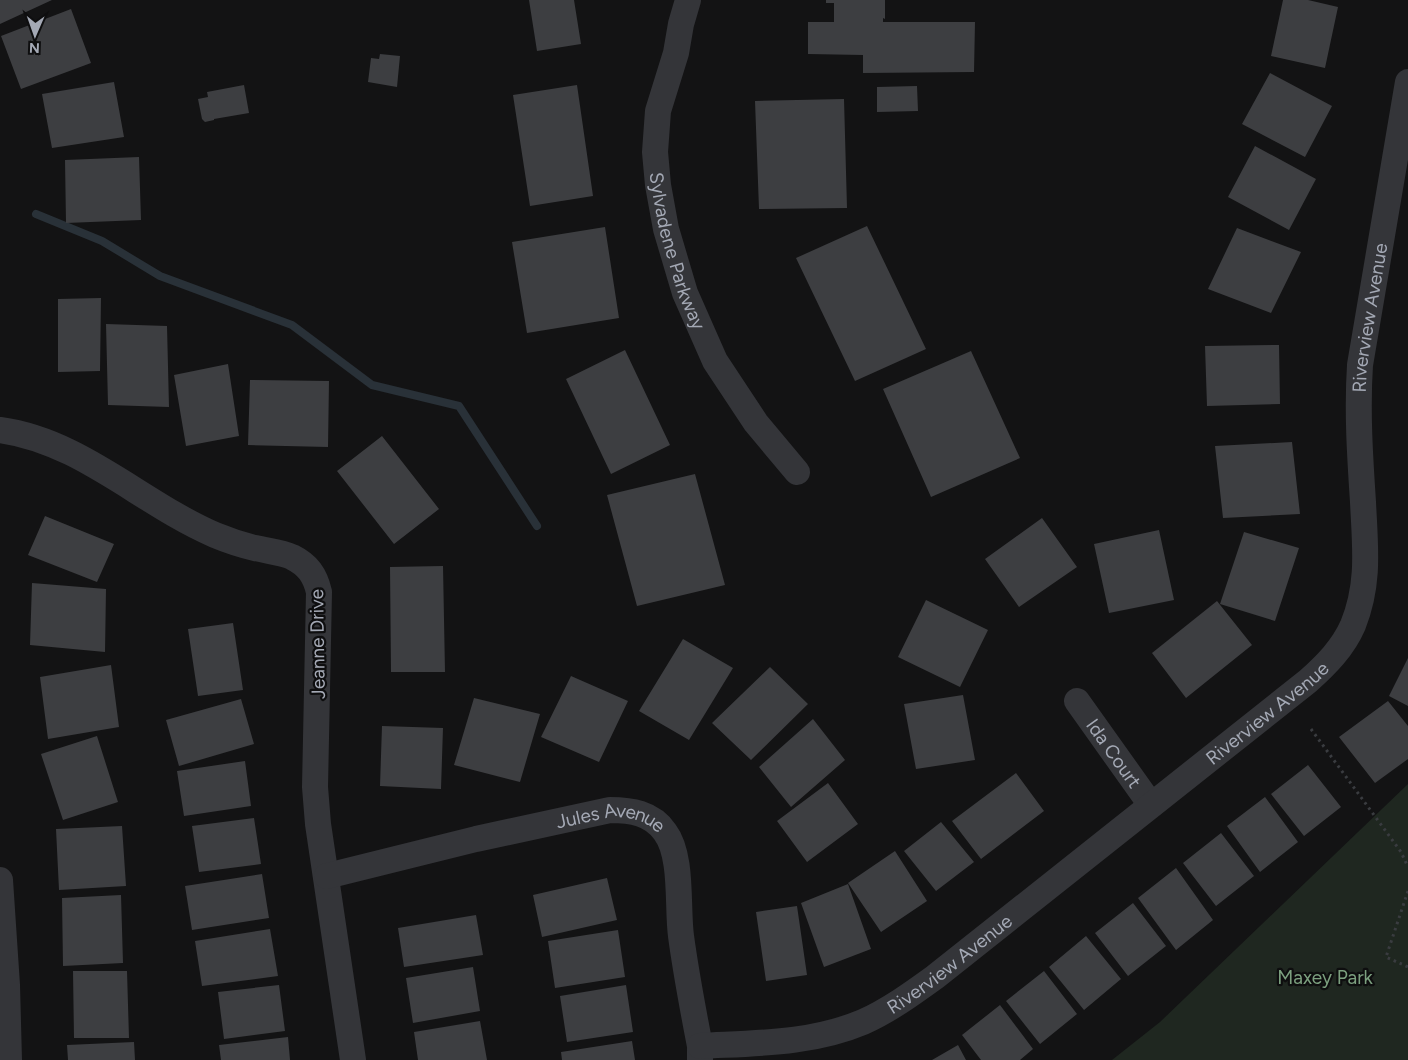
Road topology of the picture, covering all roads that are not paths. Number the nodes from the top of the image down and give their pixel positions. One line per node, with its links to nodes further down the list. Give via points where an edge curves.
1 (688, 0): 4 (street, Sylvadene Parkway, via 658,111 658,185 666,230 685,293 715,361 756,423)
2 (1408, 82): 6 (street, Riverview Avenue, via 1360,366 1358,402 1367,557 1360,607 1352,627 1330,661)
3 (0, 430): 7 (street, Jeanne Drive, via 40,438 68,450 215,535 291,557 309,569 319,592 315,787)
4 (797, 472)
5 (1077, 701): 6 (street, Ida Court)
6 (1151, 805): 9 (street, Riverview Avenue, via 934,977 883,1011 846,1028 802,1039)
7 (327, 876): 9 (street, Jules Avenue, via 610,810 632,810 664,831 674,850 681,935); 11 (street, Jeanne Drive)
8 (0, 880): 10 (street)
9 (700, 1053)
10 (9, 1060)
11 (353, 1060)

